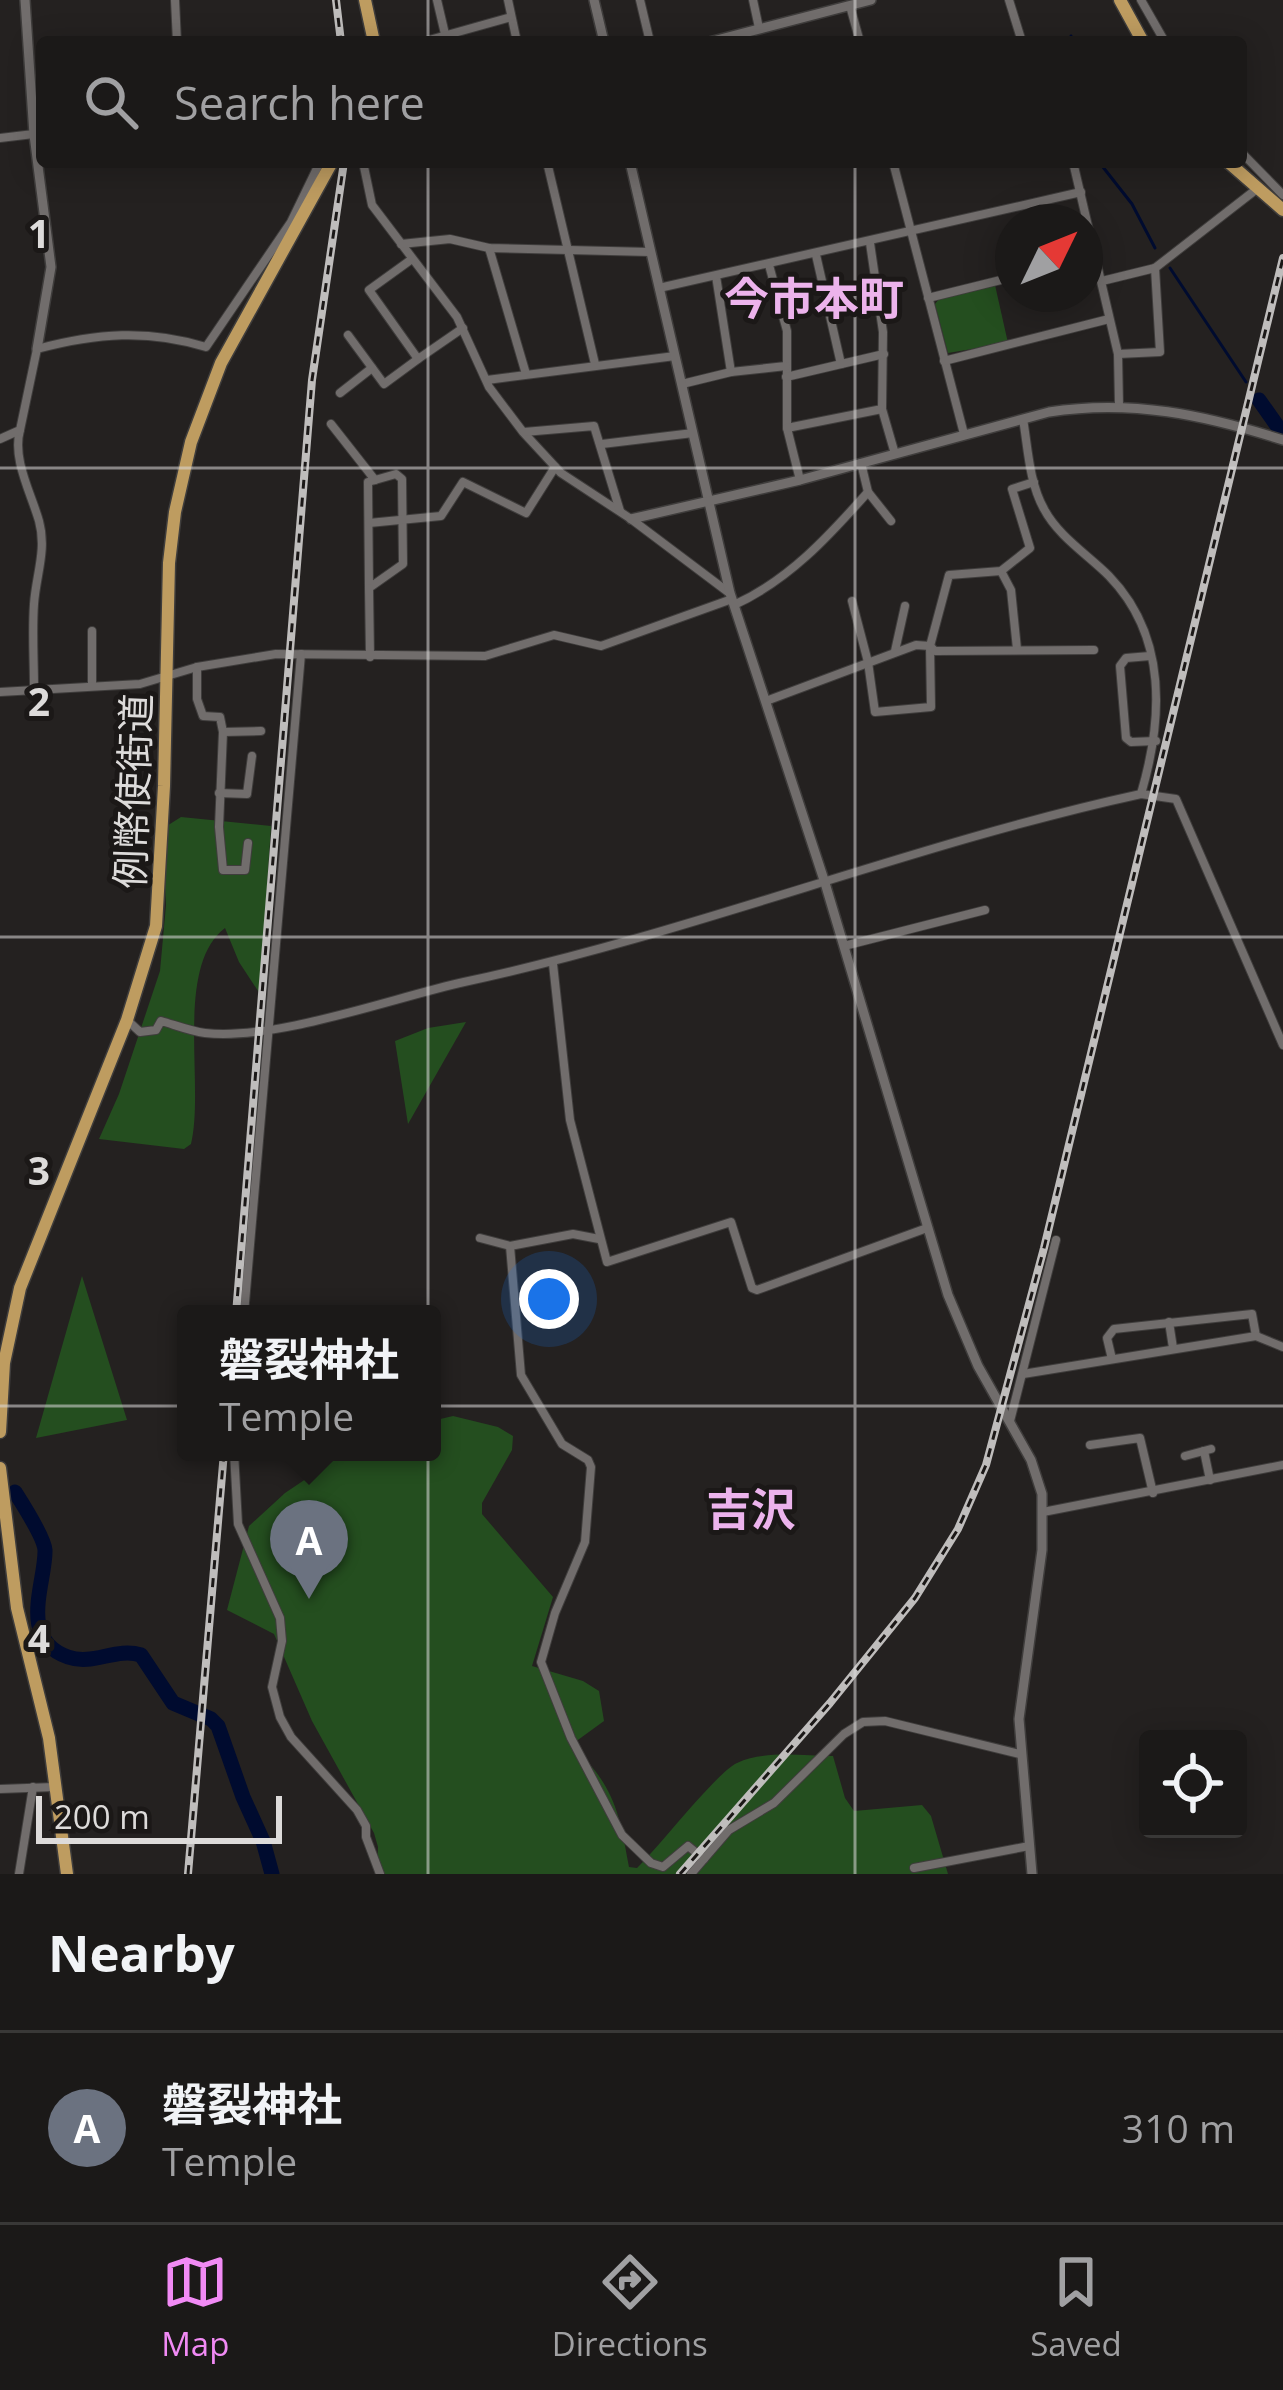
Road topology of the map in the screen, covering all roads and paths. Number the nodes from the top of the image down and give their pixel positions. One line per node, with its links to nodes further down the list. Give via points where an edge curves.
1 (25, 0): 28 (street)
2 (175, 0): 17 (street)
3 (365, 0): 18 (highway)
4 (437, 0): 16 (street)
5 (508, 0): 14 (street)
6 (594, 0): 21 (street)
7 (640, 0): 22 (street)
8 (753, 0): 15 (street)
9 (871, 0): 13 (street)
10 (1009, 0): 25 (street)
11 (1120, 0): 26 (highway)
12 (1141, 0): 27 (street)
13 (849, 3): 15 (street); 24 (street)
14 (511, 17): 16 (street); 20 (street)
15 (759, 28): 23 (street)
16 (446, 34): 19 (street)
17 (177, 36)
18 (373, 36)
19 (440, 36)
20 (516, 36)
21 (603, 36)
22 (649, 36)
23 (731, 36)
24 (858, 36)
25 (1020, 36)
26 (1140, 36)
27 (1162, 36)
28 (36, 113)
29 (36, 134): 30 (street)
30 (0, 138)
31 (1247, 158): 43 (street)
32 (41, 168): 65 (street, via 51,267)
33 (317, 168): 65 (street, via 291,222 206,347 147,333)
34 (329, 168): 120 (highway, 例幣使街道, via 221,362 191,442 169,563)
35 (364, 168): 48 (street, via 372,205)
36 (549, 168): 50 (street)
37 (631, 168): 51 (street)
38 (896, 168): 46 (street)
39 (1075, 168): 42 (street)
40 (1235, 168): 41 (highway)
41 (1258, 188): 45 (highway); 55 (street)
42 (1081, 192): 44 (street); 46 (street)
43 (1283, 195)
44 (1083, 204)
45 (1283, 210)
46 (912, 232): 47 (street); 61 (street)
47 (869, 243): 52 (street); 66 (street)
48 (401, 244): 49 (street, via 450,239); 53 (street)
49 (489, 248): 50 (street); 76 (street)
50 (570, 251): 51 (street); 71 (street)
51 (650, 252): 60 (street)
52 (816, 255): 54 (street); 72 (street)
53 (412, 259): 63 (street); 69 (street, via 368,290)
54 (769, 265): 56 (street); 74 (street, via 787,331)
55 (1155, 268): 58 (street); 67 (street, via 1160,352)
56 (716, 276): 60 (street); 75 (street)
57 (995, 281): 61 (street)
58 (1103, 281)
59 (1103, 286): 62 (street)
60 (659, 288): 68 (street)
61 (928, 298): 70 (street)
62 (1109, 319): 67 (street); 70 (street)
63 (463, 328): 69 (street); 77 (street)
64 (348, 335): 73 (street)
65 (38, 349): 85 (street)
66 (884, 354): 72 (street); 81 (street)
67 (1118, 354): 80 (street)
68 (675, 356): 71 (street); 78 (street)
69 (418, 359): 73 (street, via 385,384)
70 (944, 362): 88 (street)
71 (596, 364): 76 (street)
72 (841, 364): 74 (street)
73 (372, 368): 79 (street)
74 (786, 371): 75 (street); 84 (street)
75 (731, 373): 78 (street)
76 (526, 374): 77 (street)
77 (487, 380): 86 (street)
78 (682, 384): 87 (street)
79 (340, 392)
80 (1119, 406): 82 (street); 90 (street, via 1202,415)
81 (882, 409): 84 (street); 92 (street)
82 (1023, 419): 88 (street); 97 (street)
83 (331, 424): 95 (street)
84 (787, 428): 96 (street)
85 (20, 430): 89 (street); 122 (street, via 43,546)
86 (523, 432): 91 (street, via 594,426); 94 (street)
87 (693, 433): 91 (street); 99 (street)
88 (964, 434): 92 (street)
89 (0, 439)
90 (1283, 440)
91 (602, 444): 100 (street)
92 (895, 454): 93 (street)
93 (861, 463): 96 (street); 98 (street)
94 (555, 467): 100 (street); 101 (street, via 526,513 463,482 441,516)
95 (375, 480): 101 (street, via 396,473 402,479); 104 (street, via 368,482)
96 (800, 480): 99 (street)
97 (1034, 482): 105 (street, via 1012,489 1030,548); 116 (street, via 1048,515 1129,600)
98 (868, 492): 103 (street); 107 (street, via 821,548)
99 (709, 500): 102 (street); 107 (street)
100 (620, 513): 102 (street)
101 (404, 519): 104 (street); 106 (street, via 403,563)
102 (632, 519): 107 (street)
103 (891, 520)
104 (369, 523): 106 (street)
105 (1001, 571): 111 (street, via 949,575); 112 (street)
106 (369, 587): 117 (street)
107 (732, 599): 117 (street, via 601,646 554,635 484,656); 124 (street)
108 (852, 601): 118 (street)
109 (905, 606): 114 (street)
110 (92, 631): 121 (street)
111 (930, 646): 112 (street); 114 (street); 118 (street, via 931,707 875,712)
112 (1017, 649): 113 (street)
113 (1094, 650)
114 (895, 652): 118 (street)
115 (301, 654): 117 (street); 119 (street); 137 (street)
116 (1150, 656): 127 (street); 127 (street, via 1120,666 1126,738)
117 (370, 657)
118 (868, 662): 124 (street)
119 (197, 667): 120 (street); 126 (street, via 203,716 220,717)
120 (166, 676): 121 (street); 136 (highway, 例幣使街道, via 156,926)
121 (92, 686): 122 (street)
122 (34, 688): 123 (street)
123 (0, 692)
124 (766, 701): 132 (street)
125 (261, 730): 126 (street)
126 (223, 732): 129 (street)
127 (1156, 741): 130 (street)
128 (252, 756): 129 (street, via 248,794)
129 (219, 793): 131 (street, via 223,870 245,870)
130 (1141, 794): 132 (street); 138 (street, via 1176,799)
131 (248, 843)
132 (825, 883): 134 (street); 135 (street)
133 (985, 910): 134 (street)
134 (844, 946): 139 (street)
135 (553, 964): 137 (street); 141 (street, via 571,1120)
136 (128, 1020): 137 (street, via 140,1032 161,1022 206,1033); 152 (highway, 例幣使街道, via 20,1288)
137 (271, 1028): 144 (street)
138 (1283, 1045)
139 (927, 1228): 141 (street, via 757,1290 730,1222 607,1262); 151 (street, via 964,1334)
140 (480, 1238): 143 (street)
141 (599, 1239): 143 (street, via 573,1234)
142 (1056, 1240): 150 (street)
143 (510, 1246): 166 (street, via 521,1375 562,1444 591,1467 585,1542 543,1648 545,1676 622,1834 663,1867 688,1846)
144 (245, 1305)
145 (1169, 1322): 146 (street, via 1252,1314); 148 (street); 149 (street, via 1110,1331)
146 (1256, 1336): 147 (street); 148 (street)
147 (1283, 1347)
148 (1173, 1348): 149 (street)
149 (1112, 1359): 150 (street)
150 (1023, 1374): 151 (street)
151 (1010, 1420): 160 (street, via 1037,1476)
152 (0, 1432)
153 (1090, 1445): 159 (street, via 1140,1438)
154 (1185, 1456): 158 (street, via 1208,1450)
155 (234, 1461): 170 (street, via 238,1525 280,1618 272,1688 280,1717 357,1810)
156 (1283, 1465): 158 (street)
157 (0, 1468): 162 (highway, via 17,1608)
158 (1210, 1480): 159 (street)
159 (1153, 1493): 160 (street)
160 (1043, 1512): 161 (street)
161 (1020, 1754): 165 (street); 166 (street, via 863,1722)
162 (54, 1786): 163 (street); 169 (highway)
163 (33, 1787): 164 (street); 168 (street)
164 (0, 1789)
165 (1030, 1846): 167 (street); 172 (street)
166 (704, 1859): 171 (street)
167 (914, 1868)
168 (19, 1874)
169 (67, 1874)
170 (380, 1874)
171 (691, 1874)
172 (1033, 1874)

